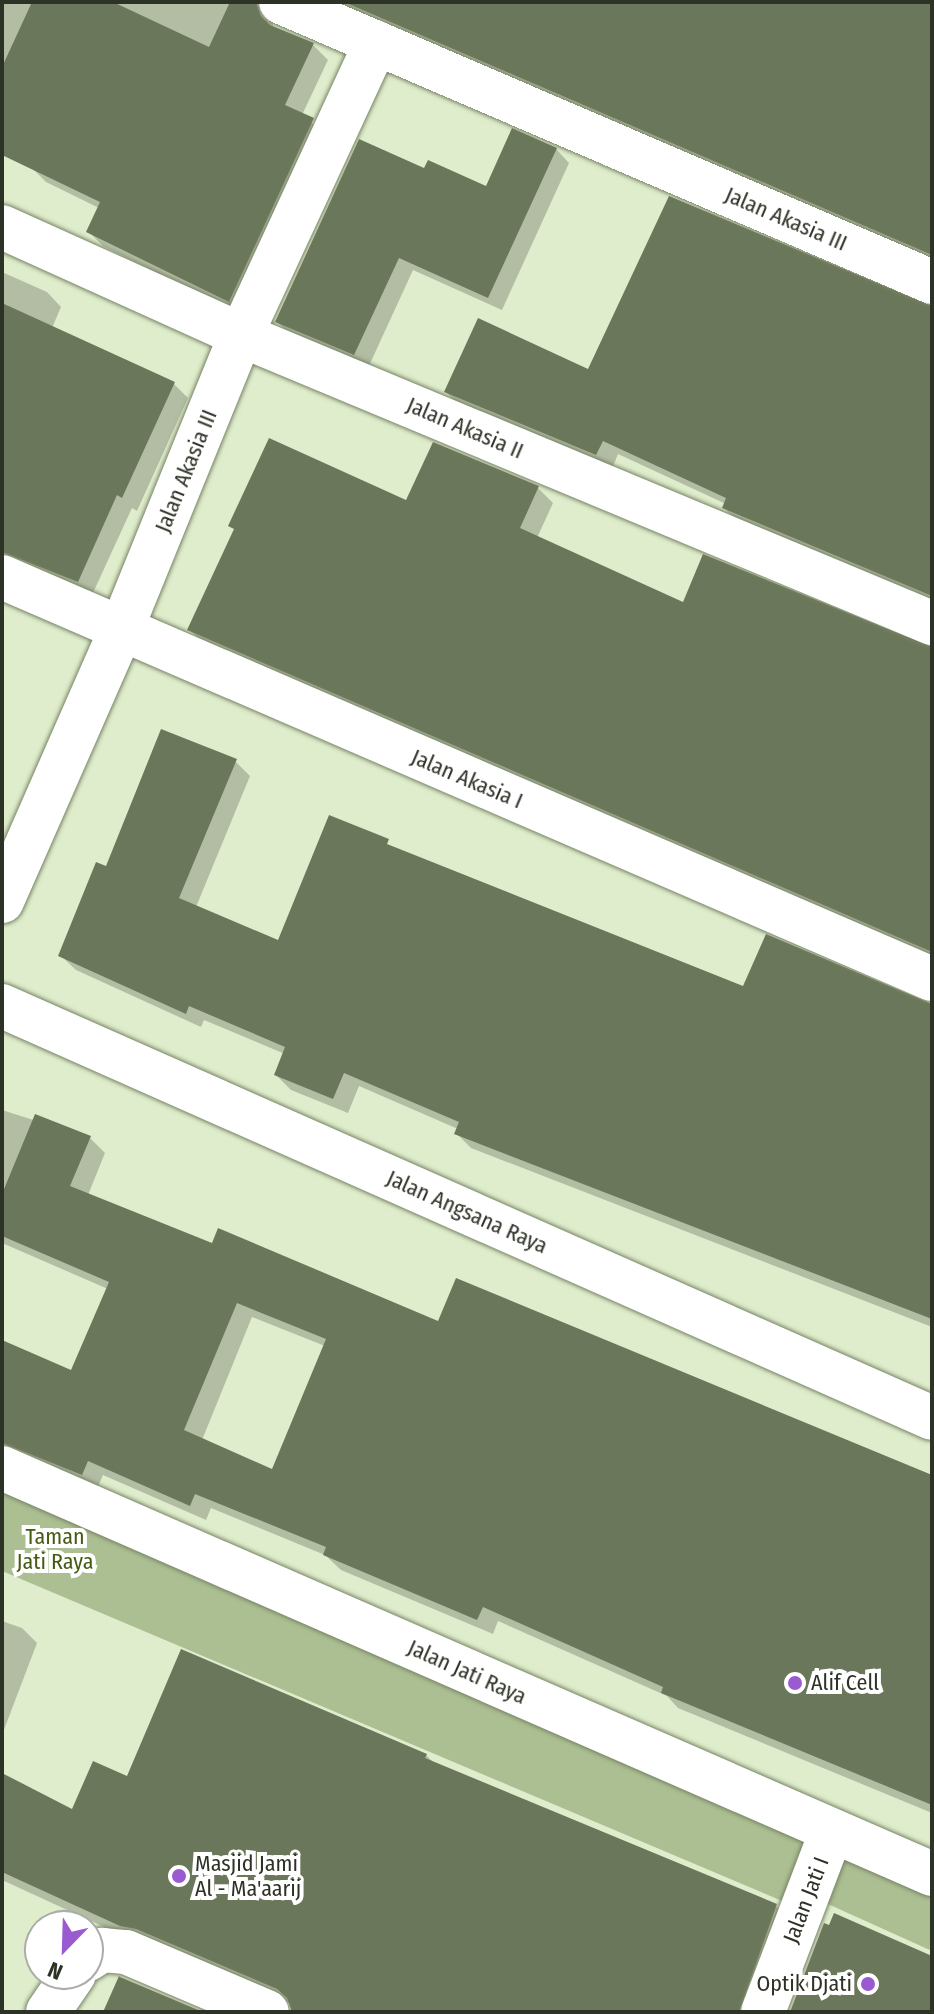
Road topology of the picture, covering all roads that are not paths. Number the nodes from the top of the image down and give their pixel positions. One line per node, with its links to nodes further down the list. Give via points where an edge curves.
1 (281, 2): 2 (street, Jalan Akasia III)
2 (376, 43): 4 (street, Jalan Akasia III); 5 (street, Jalan Akasia III)
3 (2, 227): 5 (street, Jalan Akasia II)
4 (932, 282)
5 (241, 335): 7 (street, Jalan Akasia II); 8 (street, Jalan Akasia III)
6 (2, 577): 8 (street, Jalan Akasia I)
7 (932, 623)
8 (121, 630): 9 (street, Jalan Akasia III); 10 (street, Jalan Akasia I)
9 (2, 901)
10 (932, 979)
11 (2, 1006): 12 (street, Jalan Angsana Raya)
12 (932, 1418)
13 (2, 1468): 14 (street, Jalan Jati Raya)
14 (831, 1833): 15 (street, Jalan Jati Raya); 20 (street, Jalan Jati I)
15 (932, 1874)
16 (104, 1950): 19 (street, via 126,1952)
17 (63, 1990): 18 (street)
18 (48, 2012)
19 (267, 2012)
20 (763, 2012)

